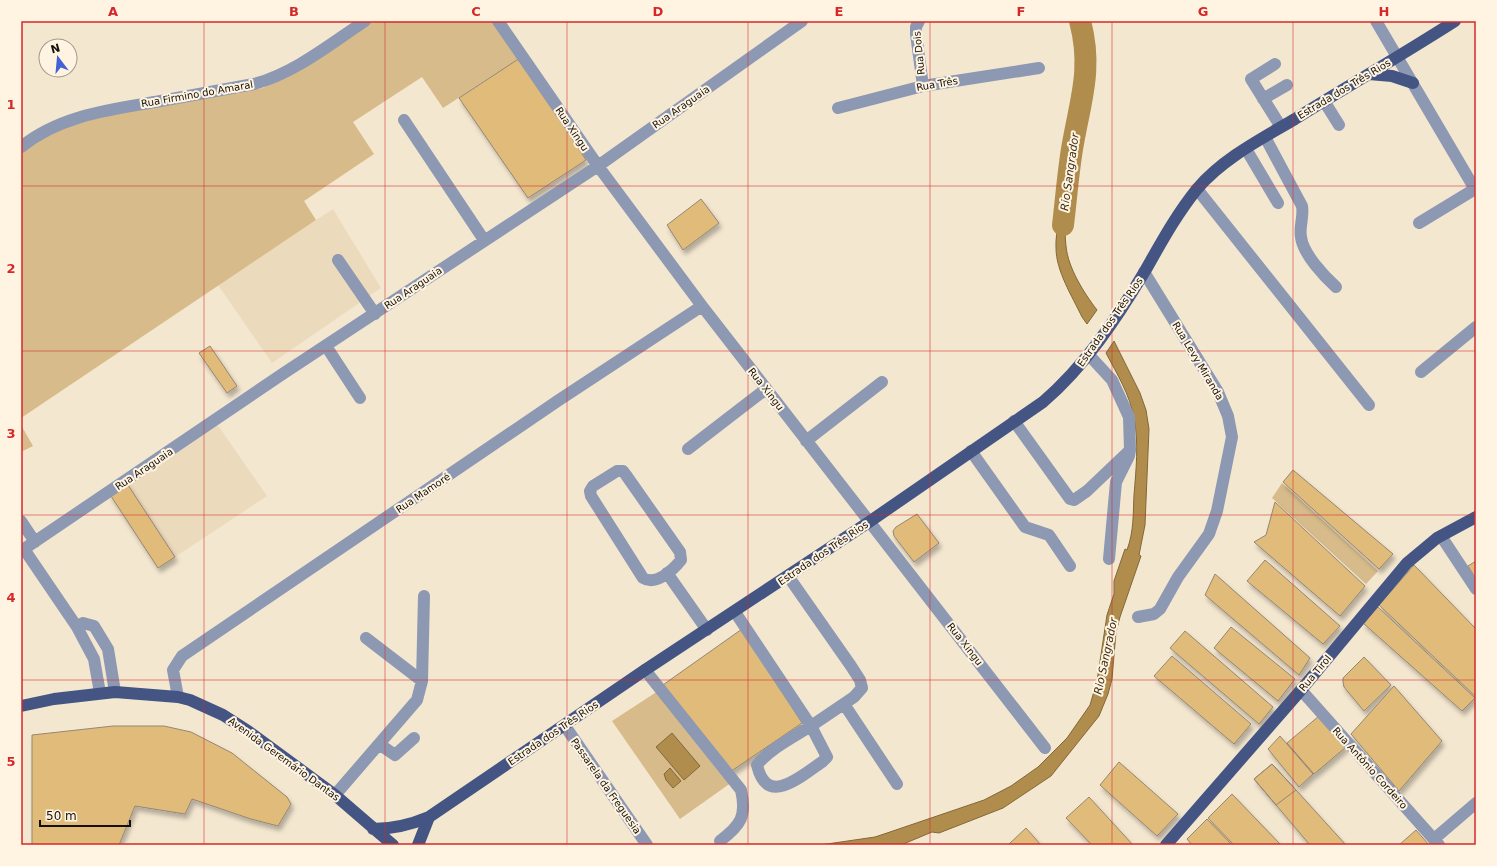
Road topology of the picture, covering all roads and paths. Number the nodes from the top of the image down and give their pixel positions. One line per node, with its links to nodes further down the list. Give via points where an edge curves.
1 (365, 21): 21 (street, Rua Firmino do Amaral, via 273,79 73,119 53,126)
2 (498, 21): 23 (street, Rua Xingu)
3 (802, 21): 23 (street, Rua Araguaia)
4 (919, 21): 13 (street, Rua Dois, via 916,34)
5 (1376, 21): 7 (street)
6 (1455, 21): 7 (main road, Estrada dos Três Rios)
7 (1398, 57): 10 (main road, Estrada dos Três Rios); 11 (street)
8 (1275, 64): 14 (street, via 1251,79)
9 (1039, 68): 13 (street, Rua Três)
10 (1369, 74): 11 (main road, via 1392,76); 15 (main road, Estrada dos Três Rios)
11 (1413, 83): 25 (street)
12 (1287, 85): 14 (street)
13 (923, 86): 16 (street, Rua Três)
14 (1264, 99): 19 (street)
15 (1324, 101): 18 (street); 19 (main road, Estrada dos Três Rios)
16 (838, 108)
17 (404, 120): 28 (street)
18 (1339, 125)
19 (1281, 127): 20 (main road, Estrada dos Três Rios)
20 (1265, 138): 22 (main road, Estrada dos Três Rios); 31 (street, via 1302,206 1304,216 1301,238 1305,248 1318,270)
21 (21, 147)
22 (1246, 149): 24 (main road, Estrada dos Três Rios, via 1214,172); 26 (street)
23 (598, 166): 28 (street, Rua Araguaia); 32 (street, Rua Xingu)
24 (1197, 189): 30 (main road, Estrada dos Três Rios, via 1174,219); 41 (street)
25 (1475, 190): 27 (street)
26 (1278, 203)
27 (1419, 224)
28 (484, 240): 33 (street, Rua Araguaia)
29 (338, 260): 33 (street)
30 (1144, 272): 36 (main road, Estrada dos Três Rios); 60 (street, Rua Levy Miranda, via 1218,392 1228,416 1232,437 1217,512 1209,534 1178,577 1160,609 1154,614)
31 (1336, 287)
32 (702, 306): 39 (street, Rua Xingu); 69 (street, Rua Mamoré, via 182,656 174,670)
33 (375, 314): 35 (street, Rua Araguaia)
34 (1476, 327): 37 (street)
35 (326, 346): 40 (street); 51 (street, Rua Araguaia)
36 (1088, 355): 42 (main road, Estrada dos Três Rios, via 1061,386); 45 (street, via 1112,380 1129,416)
37 (1421, 372)
38 (882, 382): 43 (street)
39 (766, 389): 43 (street, Rua Xingu); 44 (street)
40 (360, 398)
41 (1369, 405)
42 (1014, 421): 45 (street, via 1070,499 1074,500 1087,491); 46 (main road, Estrada dos Três Rios)
43 (806, 441): 49 (street, Rua Xingu)
44 (688, 449)
45 (1130, 450): 53 (street, via 1116,482)
46 (972, 451): 49 (main road, Estrada dos Três Rios); 54 (street, via 1025,527 1049,535)
47 (1476, 517): 50 (main road, Rua Tirol)
48 (21, 520): 51 (street)
49 (869, 522): 56 (main road, Estrada dos Três Rios); 76 (street, Rua Xingu)
50 (1441, 536): 57 (street); 66 (main road, Rua Tirol, via 1418,552 1400,571)
51 (35, 542): 52 (street, Rua Araguaia)
52 (23, 550): 61 (street)
53 (1109, 558)
54 (1070, 566)
55 (667, 573): 55 (street, via 655,581 643,578 591,496 593,486 617,471 623,471 680,552 681,560); 62 (street)
56 (788, 576): 59 (main road, Estrada dos Três Rios); 70 (street, via 860,680 862,688)
57 (1476, 589)
58 (424, 596): 65 (street)
59 (735, 612): 62 (main road, Estrada dos Três Rios); 73 (street)
60 (1138, 617)
61 (77, 627): 67 (street, via 84,624 94,626 104,640 108,649); 68 (street, via 94,659)
62 (707, 630): 64 (main road, Estrada dos Três Rios)
63 (366, 638): 65 (street)
64 (645, 670): 72 (main road, Estrada dos Três Rios); 82 (street, via 741,790 744,806 736,828)
65 (422, 681): 75 (street, via 416,700)
66 (1301, 690): 83 (street, Rua Antônio Cordeiro); 87 (main road, Rua Tirol)
67 (115, 692): 68 (main road, Avenida Geremário Dantas); 69 (main road, Avenida Geremário Dantas)
68 (100, 693): 71 (main road, Avenida Geremário Dantas)
69 (178, 697): 78 (main road, Avenida Geremário Dantas, via 223,714)
70 (844, 704): 73 (street); 77 (street)
71 (21, 706)
72 (565, 726): 80 (main road, Estrada dos Três Rios); 86 (street, Passarela da Freguesia)
73 (811, 726): 73 (street, via 827,757 780,788 772,787 760,776 758,765 763,757)
74 (414, 738): 75 (street, via 395,755)
75 (379, 744): 78 (street)
76 (1045, 748)
77 (897, 784)
78 (335, 795): 81 (main road, Avenida Geremário Dantas)
79 (1476, 803): 83 (street)
80 (429, 817): 81 (main road, Estrada dos Três Rios, via 409,826); 85 (main road)
81 (373, 829): 84 (main road, Avenida Geremário Dantas)
82 (720, 841)
83 (1437, 842)
84 (393, 845)
85 (418, 845)
86 (646, 845)
87 (1166, 845)

